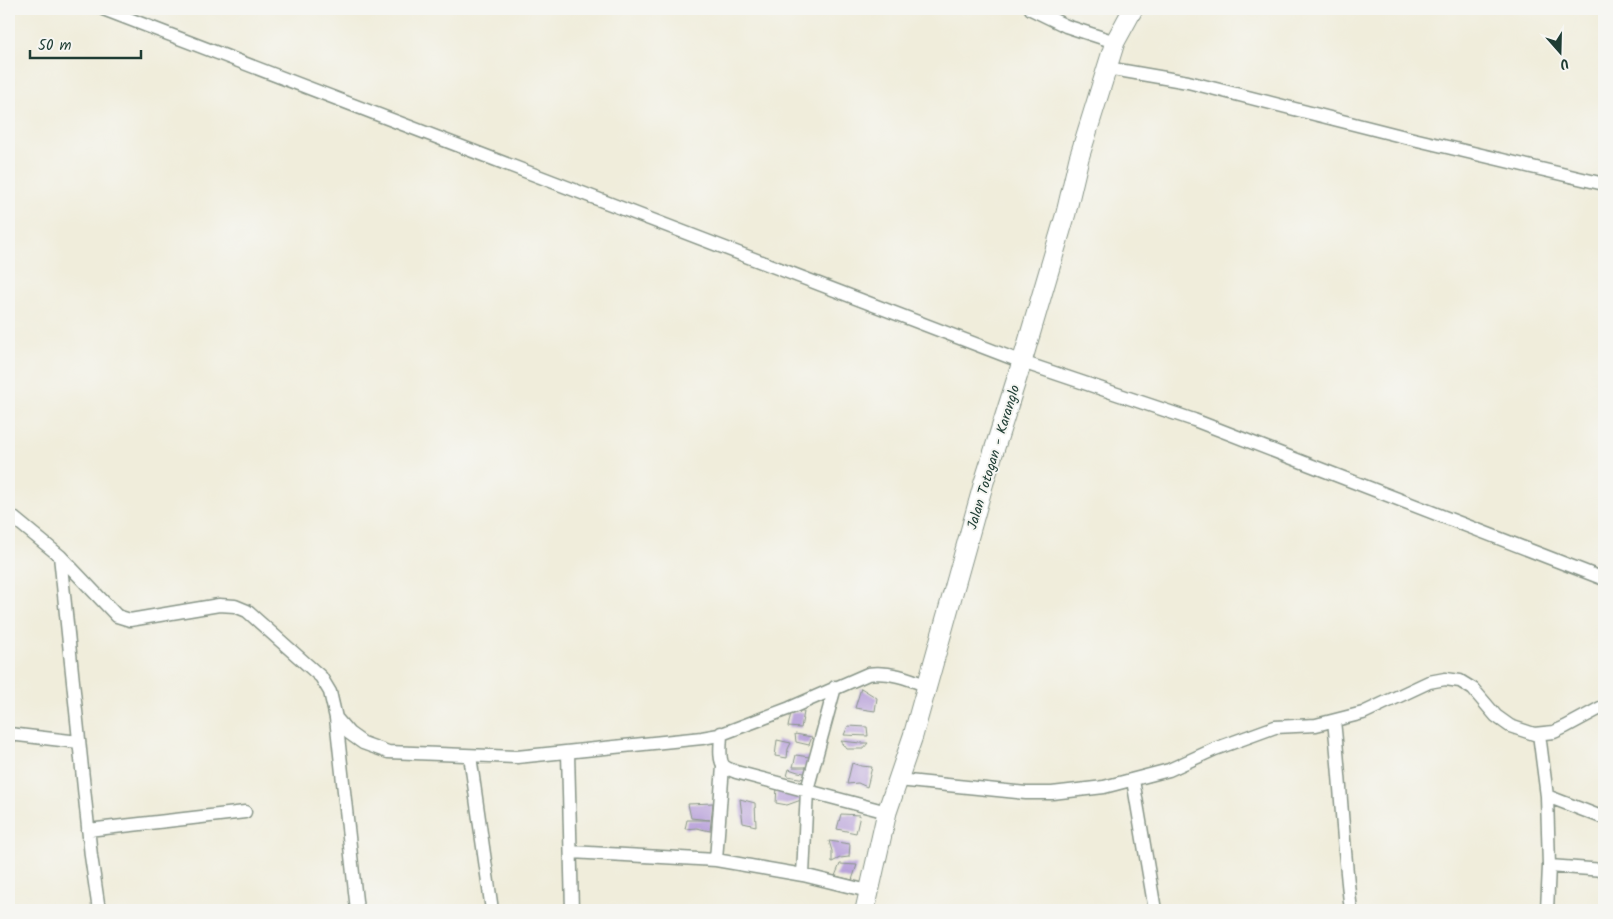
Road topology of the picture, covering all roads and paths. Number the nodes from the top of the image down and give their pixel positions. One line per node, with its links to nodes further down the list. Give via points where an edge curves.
1 (103, 9): 6 (street)
2 (1032, 9): 4 (street, via 1066,26)
3 (1133, 9): 4 (main road, Jalan Totogan - Karanglo)
4 (1111, 56): 5 (street, via 1188,82); 6 (main road, Jalan Totogan - Karanglo, via 1078,158 1066,213)
5 (1604, 184)
6 (1022, 362): 9 (street, via 1194,420); 10 (main road, Jalan Totogan - Karanglo, via 984,482)
7 (9, 514): 8 (street)
8 (60, 556): 13 (street, via 117,616 130,620 219,606 247,610 321,677 330,692); 18 (street)
9 (1604, 580)
10 (927, 686): 11 (street, via 899,675 878,672); 22 (main road, Jalan Totogan - Karanglo)
11 (835, 687): 15 (street, via 790,708); 24 (street)
12 (1604, 706): 17 (street, via 1554,732)
13 (336, 718): 20 (street, via 363,743 388,752); 37 (street)
14 (1334, 721): 17 (street, via 1363,713 1428,682 1445,679 1460,681 1473,689 1496,716 1510,726); 23 (street, via 1275,728 1215,749 1182,765); 42 (street)
15 (721, 733): 19 (street); 21 (street)
16 (9, 734): 18 (street)
17 (1539, 734): 25 (street)
18 (79, 742): 29 (street)
19 (568, 753): 20 (street); 30 (street)
20 (470, 756): 38 (street)
21 (723, 766): 24 (street); 31 (street)
22 (898, 780): 23 (street, via 1052,793); 27 (main road, Jalan Totogan - Karanglo)
23 (1133, 780): 41 (street)
24 (807, 790): 27 (street); 34 (street)
25 (1547, 796): 28 (street); 32 (street)
26 (245, 812): 29 (street)
27 (887, 812): 35 (main road, Jalan Totogan - Karanglo)
28 (1604, 818)
29 (88, 830): 36 (street)
30 (571, 852): 31 (street); 39 (street)
31 (716, 860): 34 (street)
32 (1549, 866): 33 (street); 43 (street)
33 (1604, 870)
34 (802, 876): 35 (street)
35 (868, 891): 40 (main road, Jalan Totogan - Karanglo)
36 (99, 910)
37 (357, 910)
38 (492, 910)
39 (572, 910)
40 (865, 910)
41 (1155, 910)
42 (1351, 910)
43 (1546, 910)

